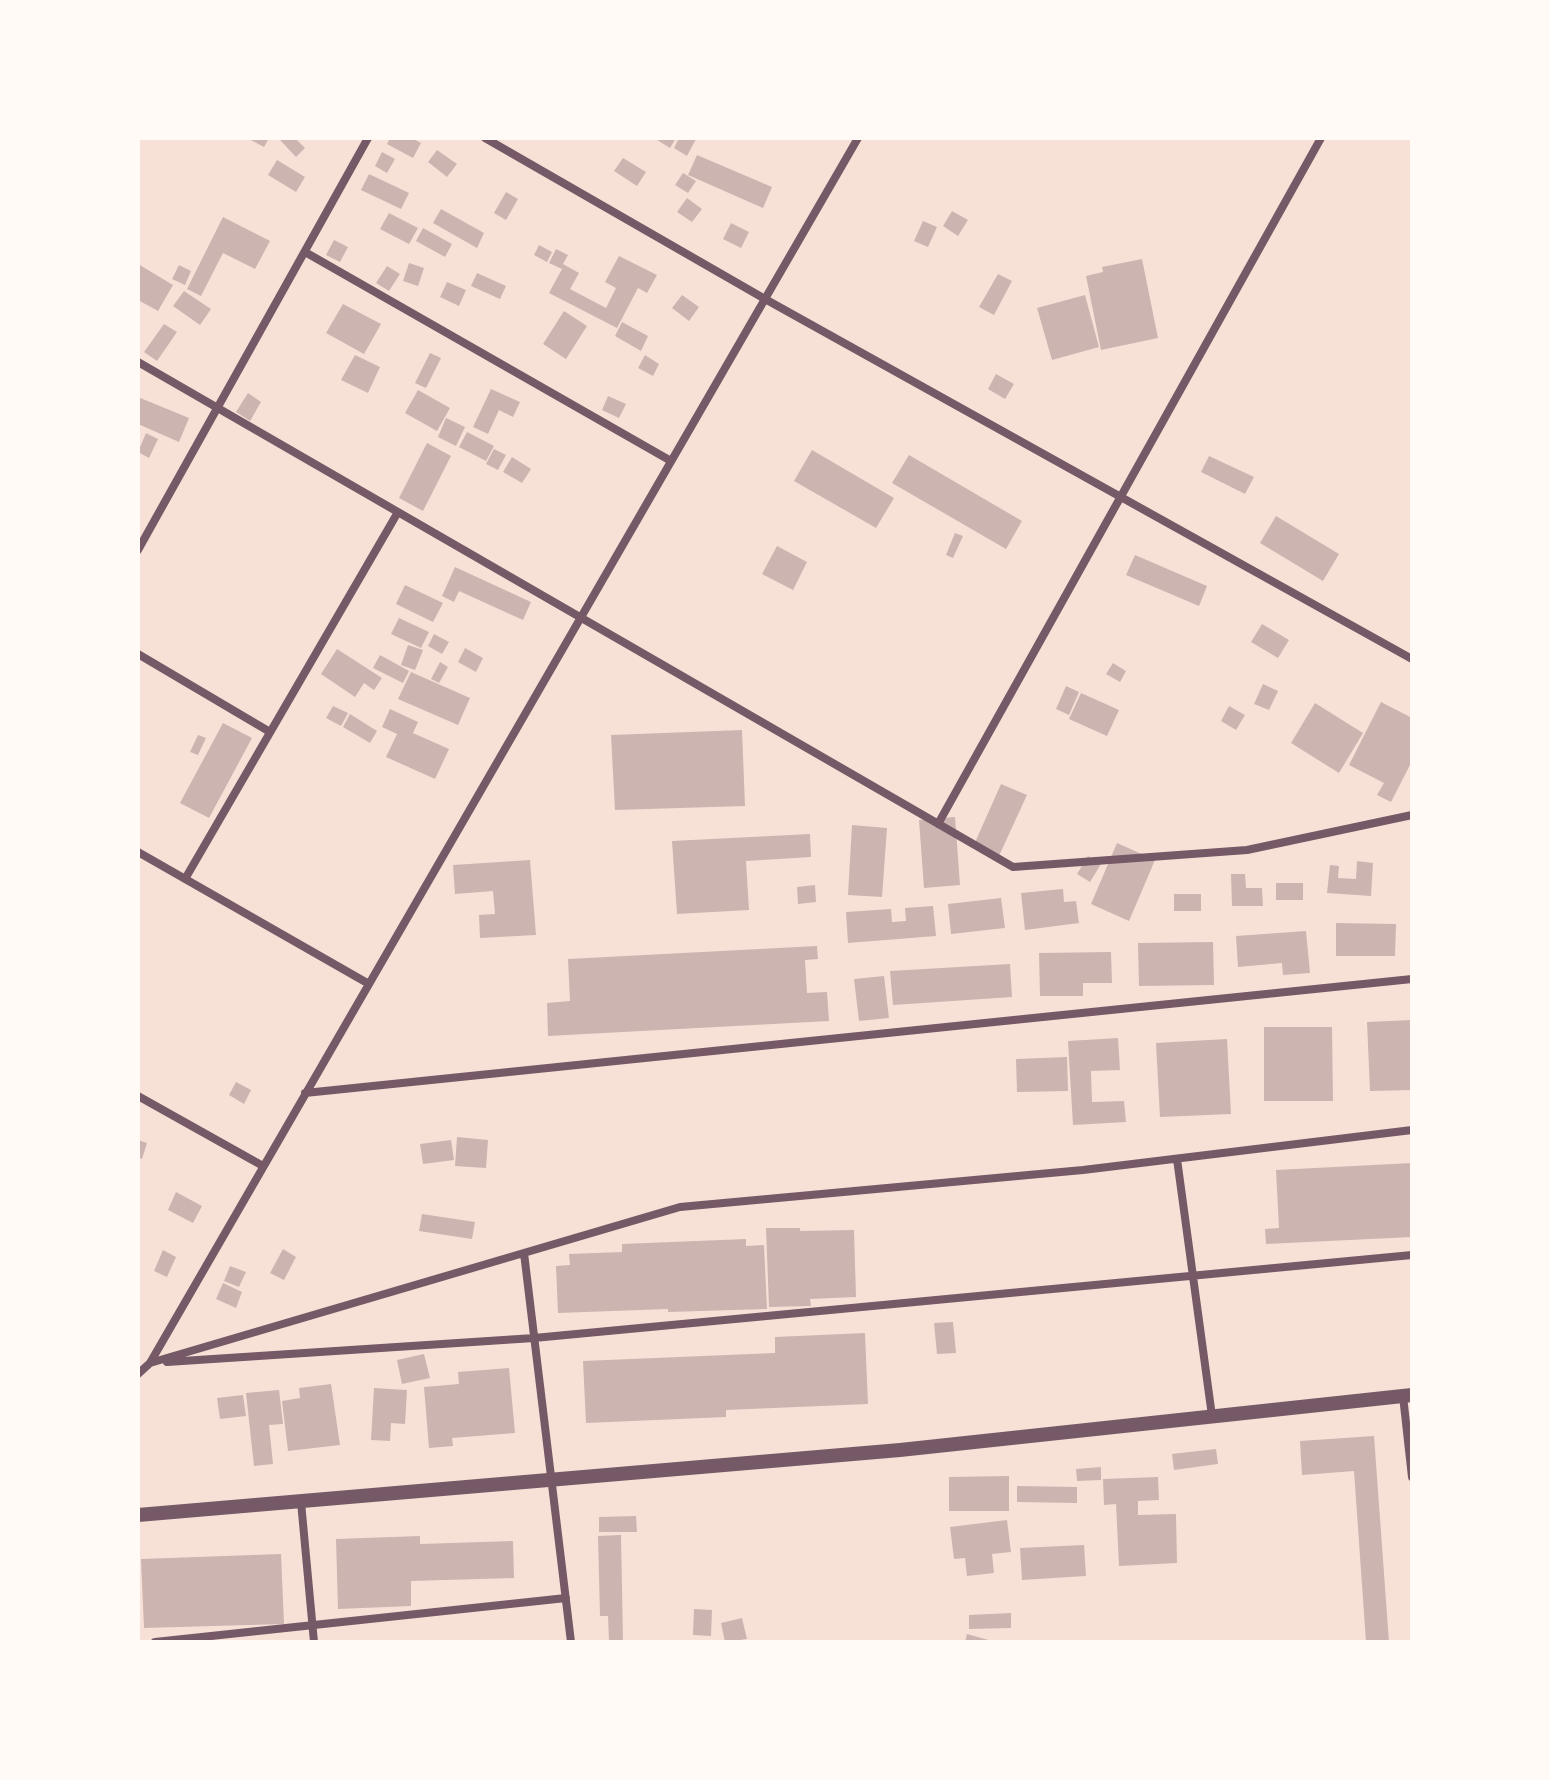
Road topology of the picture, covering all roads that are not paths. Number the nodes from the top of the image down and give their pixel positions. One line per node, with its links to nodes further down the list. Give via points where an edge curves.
1 (368, 138): 5 (street)
2 (485, 138): 6 (street)
3 (858, 138): 6 (street)
4 (1321, 138): 10 (street)
5 (305, 252): 8 (street); 9 (street)
6 (765, 299): 9 (street); 10 (street)
7 (138, 362): 8 (street)
8 (217, 408): 11 (street); 12 (street)
9 (671, 461): 13 (street)
10 (1120, 497): 15 (street); 18 (street)
11 (398, 512): 13 (street); 16 (street)
12 (138, 550)
13 (580, 618): 18 (street); 22 (street)
14 (138, 654): 16 (street)
15 (1412, 659)
16 (270, 732): 20 (street)
17 (1412, 815): 18 (street, via 1247,850 1013,867)
18 (938, 824)
19 (138, 852): 20 (street)
20 (185, 879): 22 (street)
21 (1412, 979): 23 (street)
22 (369, 984): 23 (street)
23 (305, 1093): 27 (street)
24 (138, 1096): 27 (street)
25 (1412, 1130): 26 (street)
26 (1177, 1159): 28 (street, via 680,1207); 30 (street)
27 (263, 1166): 32 (street)
28 (524, 1253): 31 (street); 32 (street)
29 (1412, 1255): 30 (street)
30 (1193, 1276): 31 (street); 35 (street)
31 (534, 1338): 32 (street); 37 (street)
32 (150, 1363): 33 (street)
33 (138, 1374)
34 (1407, 1395): 35 (street); 36 (street)
35 (1212, 1416): 37 (street)
36 (1412, 1477)
37 (551, 1481): 38 (street); 40 (street)
38 (301, 1502): 39 (street); 41 (street)
39 (138, 1515)
40 (566, 1598): 41 (street); 44 (street)
41 (313, 1625): 42 (street); 43 (street)
42 (155, 1642)
43 (314, 1642)
44 (571, 1642)

